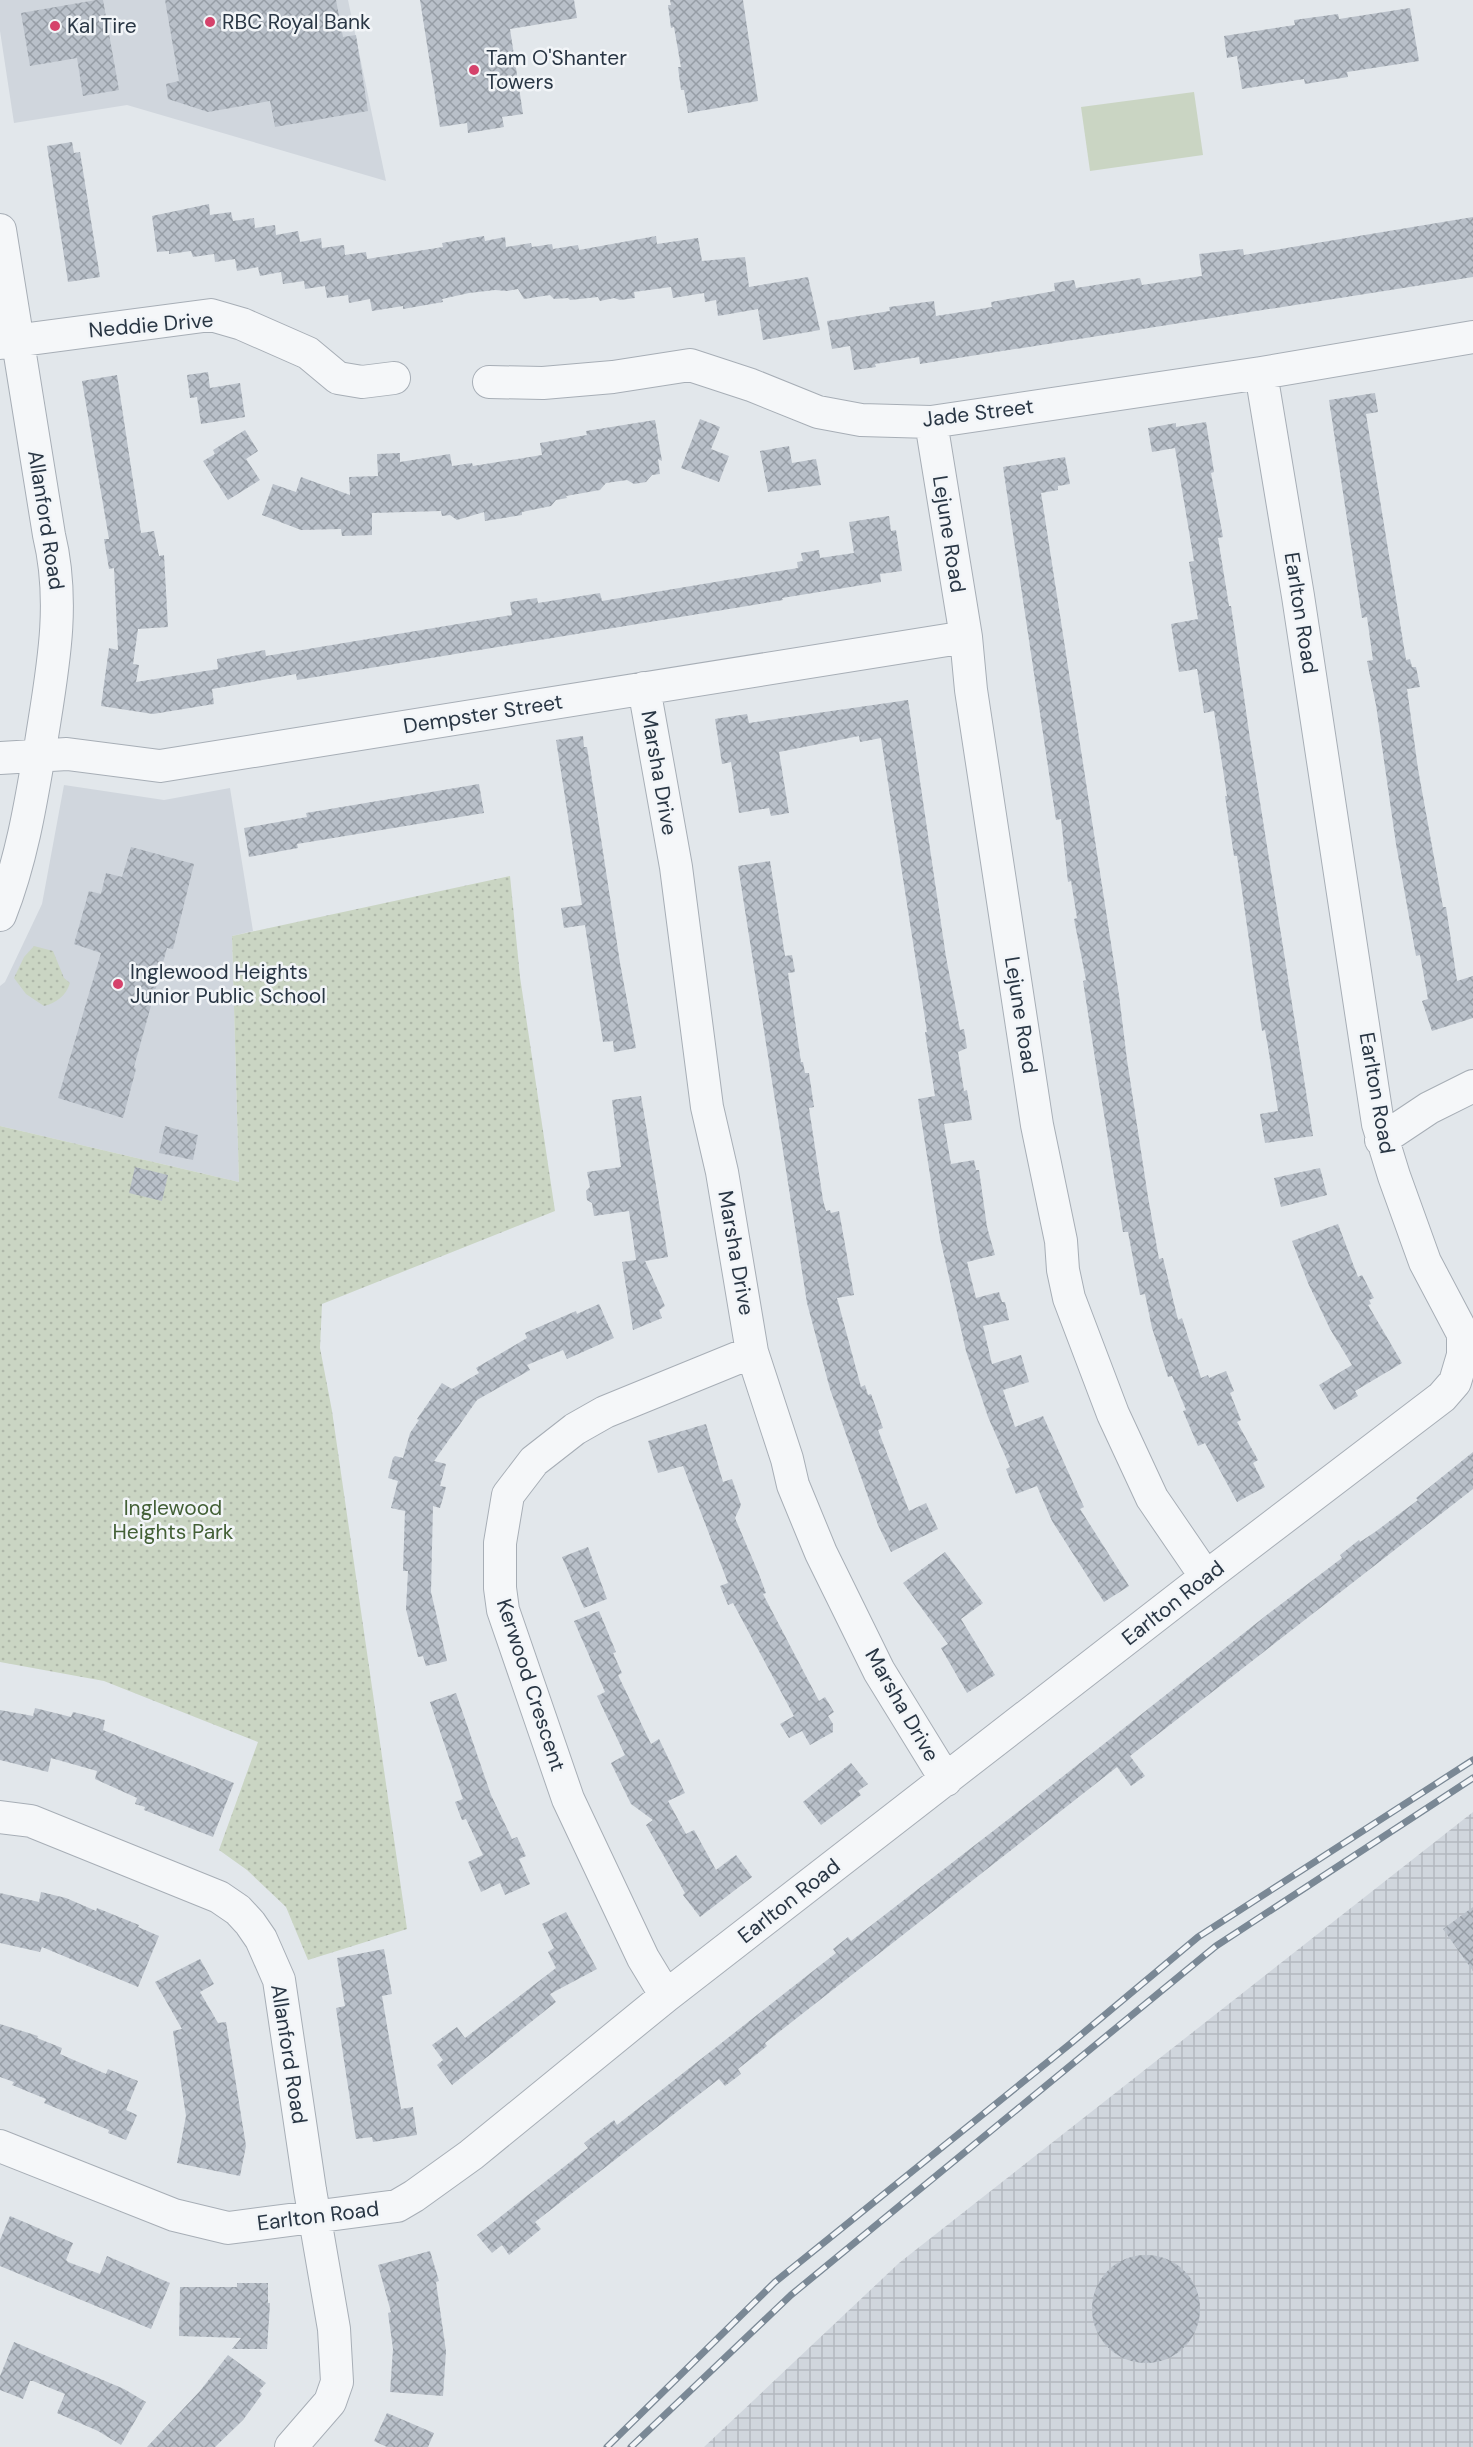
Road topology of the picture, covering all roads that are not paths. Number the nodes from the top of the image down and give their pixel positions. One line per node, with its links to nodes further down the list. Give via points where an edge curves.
1 (0, 230): 3 (street, Allanford Road)
2 (1473, 337): 4 (street, Jade Street)
3 (8, 341): 5 (street, Neddie Drive, via 212,315 308,353 338,378 362,382); 10 (street, Allanford Road, via 56,563 56,651)
4 (1261, 373): 7 (street, Jade Street); 14 (street, Earlton Road)
5 (394, 378)
6 (489, 382): 7 (street, Jade Street, via 543,383 690,365 818,412 861,420)
7 (931, 422): 8 (street, Lejune Road)
8 (966, 637): 9 (street, Dempster Street); 16 (street, Lejune Road, via 1037,1125 1069,1298 1113,1414 1152,1498)
9 (644, 688): 10 (street, Dempster Street, via 160,766 67,753); 15 (street, Marsha Drive, via 676,867 707,1107 722,1172)
10 (39, 757): 11 (street, Dempster Street); 12 (street, Allanford Road, via 27,829)
11 (0, 758)
12 (0, 915)
13 (1473, 1086): 14 (street, via 1429,1108)
14 (1381, 1140): 16 (street, Earlton Road, via 1425,1262 1463,1334 1463,1355 1455,1382 1442,1397)
15 (752, 1352): 17 (street, Marsha Drive, via 793,1485 821,1553 879,1671); 19 (street, Kerwood Crescent, via 605,1413 551,1446 508,1495 500,1543 503,1610 568,1799 643,1958)
16 (1206, 1576): 17 (street, Earlton Road)
17 (946, 1780): 19 (street, Earlton Road)
18 (0, 1817): 21 (street, Allanford Road, via 31,1821 219,1897 250,1923 279,1980)
19 (666, 1996): 21 (street, Earlton Road, via 471,2155 414,2196 396,2206)
20 (0, 2146): 21 (street, Earlton Road, via 204,2224 228,2228)
21 (316, 2216): 22 (street, Allanford Road, via 334,2329 337,2382 325,2408)
22 (291, 2447)

